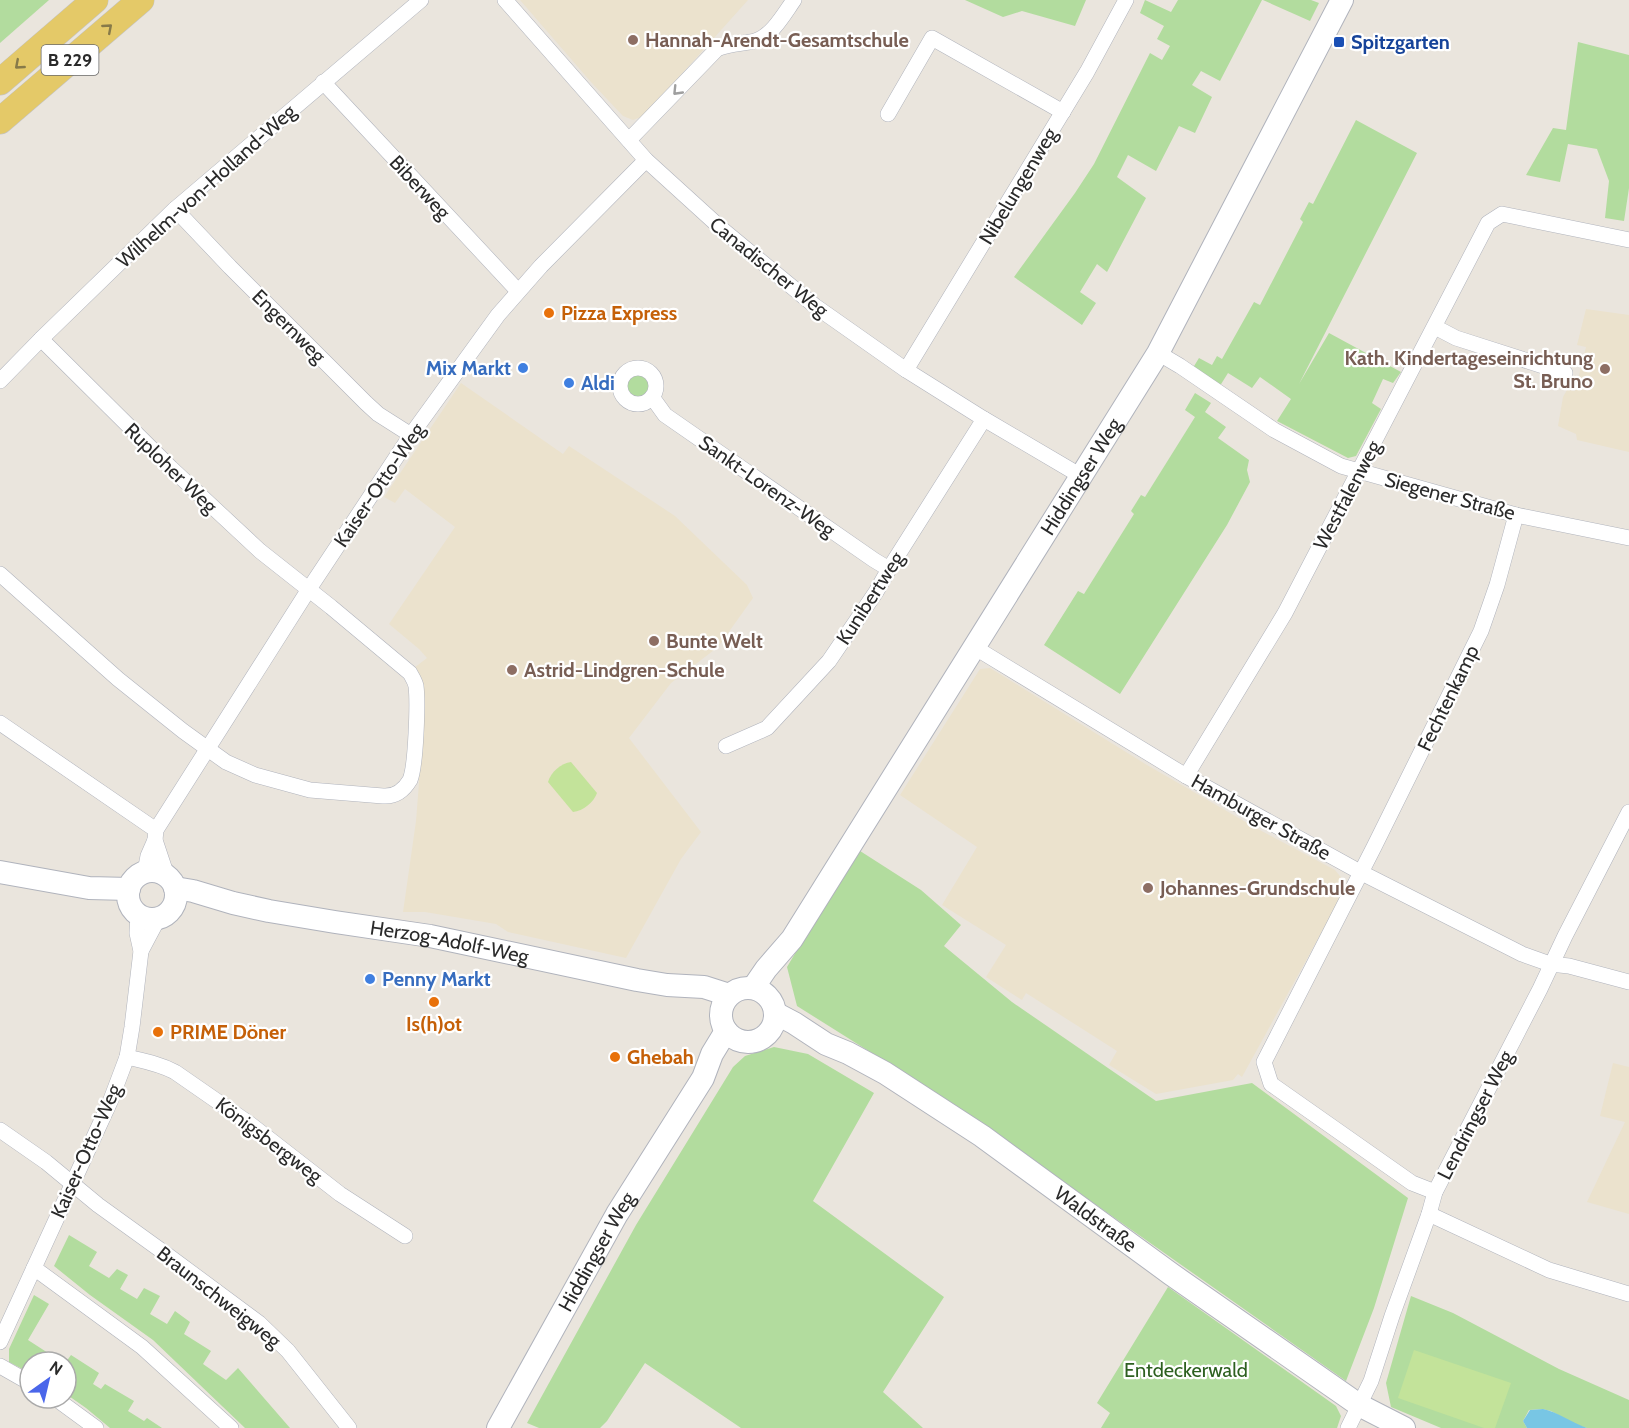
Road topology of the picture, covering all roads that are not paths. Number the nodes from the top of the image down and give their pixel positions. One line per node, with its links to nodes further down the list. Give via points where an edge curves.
1 (96, 0): 8 (main road, B 229, one-way to 8)
2 (141, 0): 12 (main road, B 229, one-way to 2)
3 (421, 0): 9 (street, Wilhelm-von-Holland-Weg)
4 (505, 0): 13 (street, Canadischer Weg)
5 (794, 0): 13 (street, one-way to 13, via 765,36 717,49)
6 (1126, 0): 10 (street, Nibelungenweg)
7 (1342, 0): 20 (main road, Hiddingser Weg)
8 (0, 82)
9 (323, 82): 15 (street, Wilhelm-von-Holland-Weg); 17 (street, Biberweg)
10 (1063, 112): 11 (street, via 932,38); 21 (street, Nibelungenweg)
11 (888, 114)
12 (0, 121)
13 (629, 140): 14 (street, Canadischer Weg)
14 (646, 160): 17 (street, Kaiser-Otto-Weg); 21 (street, Canadischer Weg, via 815,306)
15 (175, 209): 19 (street, Wilhelm-von-Holland-Weg); 26 (street, Engernweg, via 366,403)
16 (1629, 240): 18 (street, Westfalenweg, via 1502,214 1488,223)
17 (518, 291): 26 (street, Kaiser-Otto-Weg)
18 (1435, 327): 22 (street, via 1456,338); 27 (street, Westfalenweg)
19 (41, 339): 23 (street, Wilhelm-von-Holland-Weg); 33 (street, Ruploher Weg, via 214,509)
20 (1158, 353): 27 (street, Siegener Straße, via 1274,430); 28 (main road, Hiddingser Weg)
21 (906, 370): 25 (street, Canadischer Weg)
22 (1565, 373)
23 (0, 381)
24 (652, 397): 31 (street, Sankt-Lorenz-Weg, via 664,415)
25 (984, 419): 28 (street, Canadischer Weg); 31 (street, Kunibertweg)
26 (411, 435): 33 (street, Kaiser-Otto-Weg)
27 (1359, 471): 29 (street, Siegener Straße); 38 (street, Westfalenweg, via 1285,613)
28 (1081, 476): 34 (main road, Hiddingser Weg)
29 (1516, 515): 30 (street, Siegener Straße); 42 (street, Fechtenkamp, via 1481,631)
30 (1629, 538)
31 (889, 569): 36 (street, Kunibertweg, via 829,661 767,728)
32 (0, 574): 37 (street, via 118,679)
33 (309, 589): 37 (street, Kaiser-Otto-Weg); 37 (street, Ruploher Weg, via 410,673 415,682 410,780 402,790 388,796 310,790 245,771)
34 (974, 647): 38 (street, Hamburger Straße); 46 (main road, Hiddingser Weg, via 792,939 779,976)
35 (0, 723): 40 (street)
36 (726, 747)
37 (207, 750): 40 (street, Kaiser-Otto-Weg)
38 (1186, 776): 42 (street, Hamburger Straße)
39 (1629, 813): 44 (street, Lendringser Weg)
40 (155, 835): 43 (street, Kaiser-Otto-Weg); 43 (street, Kaiser-Otto-Weg, via 148,856)
41 (0, 872): 43 (main road, Herzog-Adolf-Weg)
42 (1360, 872): 44 (street, Hamburger Straße, via 1522,954); 53 (street, Fechtenkamp, via 1264,1062 1271,1084 1412,1183)
43 (152, 896): 47 (main road, Herzog-Adolf-Weg, via 233,903 430,936 668,985 704,987); 50 (street, Kaiser-Otto-Weg, via 137,933 141,951)
44 (1550, 964): 45 (street, Hamburger Straße); 53 (street, Lendringser Weg)
45 (1629, 982)
46 (765, 999): 47 (main road, via 745,988 736,990); 48 (main road, via 774,1021); 49 (main road, Waldstraße)
47 (729, 1019): 48 (main road, via 751,1042); 66 (main road, Hiddingser Weg, via 703,1078 617,1214)
48 (766, 1034): 49 (main road, Waldstraße)
49 (826, 1044): 61 (main road, Waldstraße, via 885,1073 982,1136 1171,1275)
50 (126, 1057): 52 (street, Kaiser-Otto-Weg, via 110,1102); 55 (street, Königsbergweg, via 176,1072 340,1194)
51 (0, 1130): 52 (street, Braunschweigweg)
52 (71, 1184): 56 (street, Kaiser-Otto-Weg); 65 (street, Braunschweigweg, via 259,1323 288,1351)
53 (1435, 1192): 54 (street, Lendringser Weg)
54 (1430, 1214): 57 (street, via 1549,1270); 61 (street, Lendringser Weg)
55 (405, 1236)
56 (34, 1268): 58 (street, Kaiser-Otto-Weg); 64 (street, via 142,1347)
57 (1629, 1294)
58 (0, 1342)
59 (0, 1366): 60 (street)
60 (18, 1376)
61 (1359, 1405): 67 (street, Lendringser Weg); 68 (main road, Waldstraße)
62 (71, 1410): 63 (street)
63 (96, 1428)
64 (231, 1428)
65 (349, 1428)
66 (498, 1428)
67 (1348, 1428)
68 (1404, 1428)

